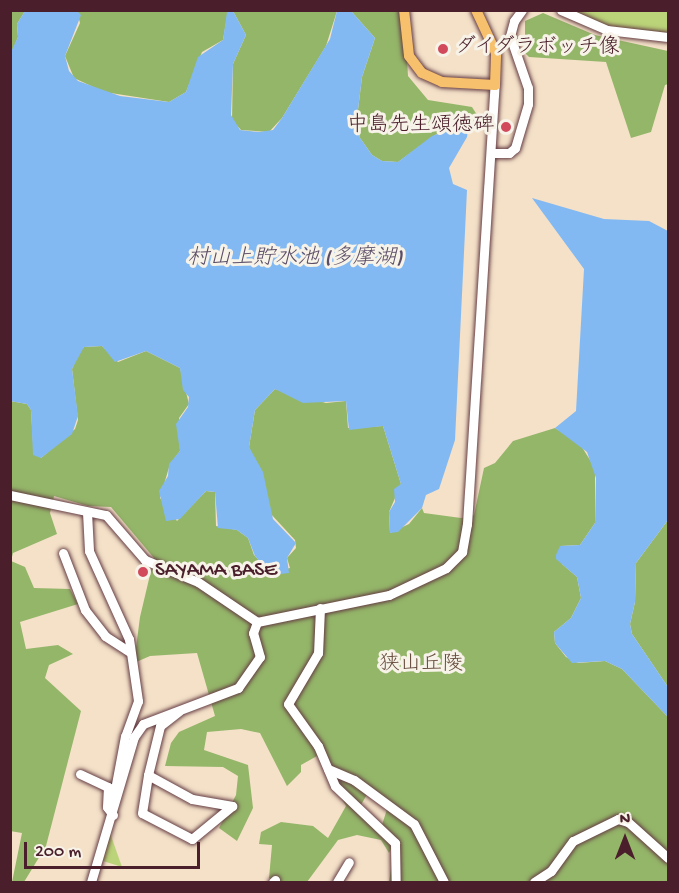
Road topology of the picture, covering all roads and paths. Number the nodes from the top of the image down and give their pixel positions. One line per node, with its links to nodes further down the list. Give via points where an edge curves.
1 (404, 10): 6 (main road, via 410,56 422,73 442,82)
2 (476, 10): 6 (main road, via 493,46)
3 (522, 10): 7 (street, via 510,36 528,88 528,104 515,148 509,153)
4 (561, 10): 5 (street, via 607,30)
5 (669, 37)
6 (495, 85): 7 (street)
7 (492, 153): 11 (street, via 464,547 450,565 408,587 380,597)
8 (10, 495): 9 (street)
9 (87, 513): 12 (street, via 108,517 152,565 198,582); 13 (street, via 93,563 129,639)
10 (63, 554): 13 (street, via 85,610 105,636)
11 (320, 608): 12 (street); 15 (street, via 318,653 288,704 318,746)
12 (257, 622): 14 (street, via 253,633 260,657 243,684 228,695)
13 (130, 652): 18 (street, via 138,701 116,776)
14 (181, 709): 17 (street, via 160,726); 18 (street, via 148,721 136,731)
15 (328, 769): 23 (street, via 335,786 395,843); 24 (street, via 354,780 414,824)
16 (80, 774): 18 (street, via 108,787 107,807)
17 (148, 775): 17 (street, via 142,813 192,839 232,806 192,799)
18 (114, 812): 21 (street)
19 (669, 858): 25 (street, via 628,822 618,819 573,841 550,871)
20 (349, 862): 22 (street)
21 (91, 882)
22 (337, 882)
23 (396, 882)
24 (444, 882)
25 (534, 882)

